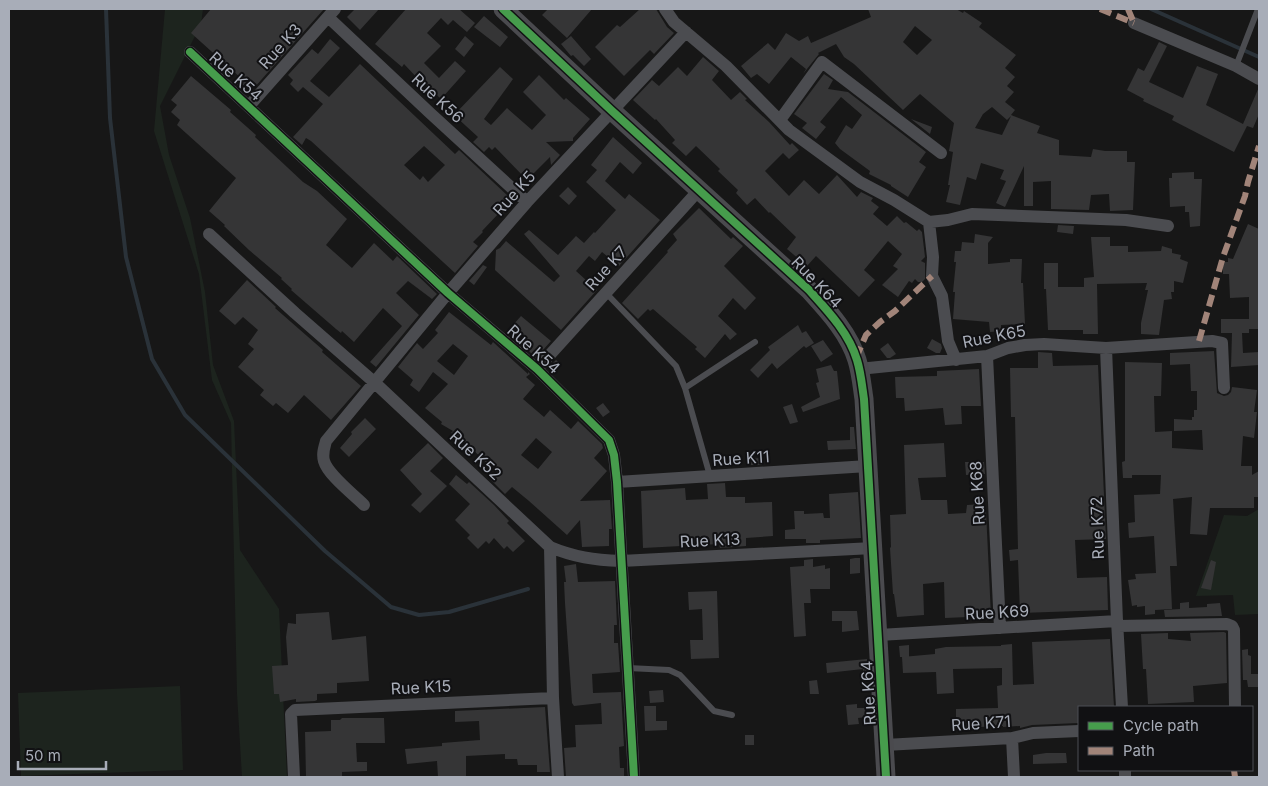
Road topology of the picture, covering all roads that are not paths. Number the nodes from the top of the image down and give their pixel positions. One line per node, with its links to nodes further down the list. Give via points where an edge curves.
1 (503, 9): 11 (street, Rue K64)
2 (665, 9): 6 (street)
3 (1258, 9): 8 (lane)
4 (332, 13): 10 (street, Rue K3); 15 (street, Rue K56, via 430,113)
5 (1134, 23): 8 (street)
6 (686, 32): 11 (street, Rue K5); 12 (street, via 726,66)
7 (190, 52): 10 (street, Rue K54)
8 (1238, 61): 9 (street)
9 (1259, 79)
10 (249, 106): 20 (street, Rue K54)
11 (611, 110): 14 (street, Rue K64); 15 (street, Rue K5)
12 (780, 120): 13 (street, via 822,62); 16 (street, via 860,182)
13 (941, 153)
14 (699, 190): 19 (street, Rue K7); 26 (street, Rue K64, via 828,311 843,331)
15 (527, 202): 20 (street, Rue K5)
16 (929, 222): 17 (street, via 972,214 1126,220); 24 (street, via 932,276 942,296 948,341)
17 (1168, 226)
18 (209, 234): 27 (street, Rue K52)
19 (606, 292): 25 (street, Rue K7); 28 (lane, via 676,366)
20 (448, 293): 25 (street, Rue K54); 27 (street, Rue K5)
21 (754, 342): 28 (lane)
22 (1106, 348): 23 (street, Rue K65, via 1025,345); 29 (street, Rue K65, via 1199,341 1222,343); 37 (street, Rue K72)
23 (987, 356): 24 (street, Rue K65); 38 (street, Rue K68)
24 (956, 360): 26 (street, Rue K65)
25 (538, 369): 32 (street, Rue K54, via 609,440)
26 (859, 369): 30 (street, Rue K64)
27 (374, 382): 33 (street, Rue K5, via 326,442 323,452 324,462 332,474); 34 (street, Rue K52)
28 (685, 388): 31 (lane)
29 (1224, 388)
30 (868, 466): 31 (street, Rue K11); 35 (street, Rue K64)
31 (710, 476): 32 (street, Rue K11)
32 (617, 482): 36 (street, Rue K54)
33 (364, 505)
34 (550, 546): 36 (street, Rue K13, via 571,556); 41 (street)
35 (873, 548): 36 (street, Rue K13); 39 (street, Rue K64)
36 (621, 561): 40 (street, Rue K54)
37 (1117, 624): 38 (street, Rue K69); 42 (street, Rue K72); 43 (street, Rue K69, via 1232,626)
38 (1000, 628): 39 (street, Rue K69)
39 (879, 635): 47 (street, Rue K64)
40 (628, 668): 44 (lane, via 669,670 680,675 714,711); 50 (street, Rue K54)
41 (553, 698): 48 (street, Rue K15, via 295,710 290,714); 49 (street)
42 (1122, 706)
43 (1235, 706)
44 (732, 715)
45 (1078, 731): 46 (street, Rue K71, via 1032,733)
46 (1012, 738): 47 (street, Rue K71); 52 (street)
47 (885, 745): 51 (street, Rue K64)
48 (294, 777)
49 (558, 777)
50 (634, 777)
51 (886, 777)
52 (1014, 777)

